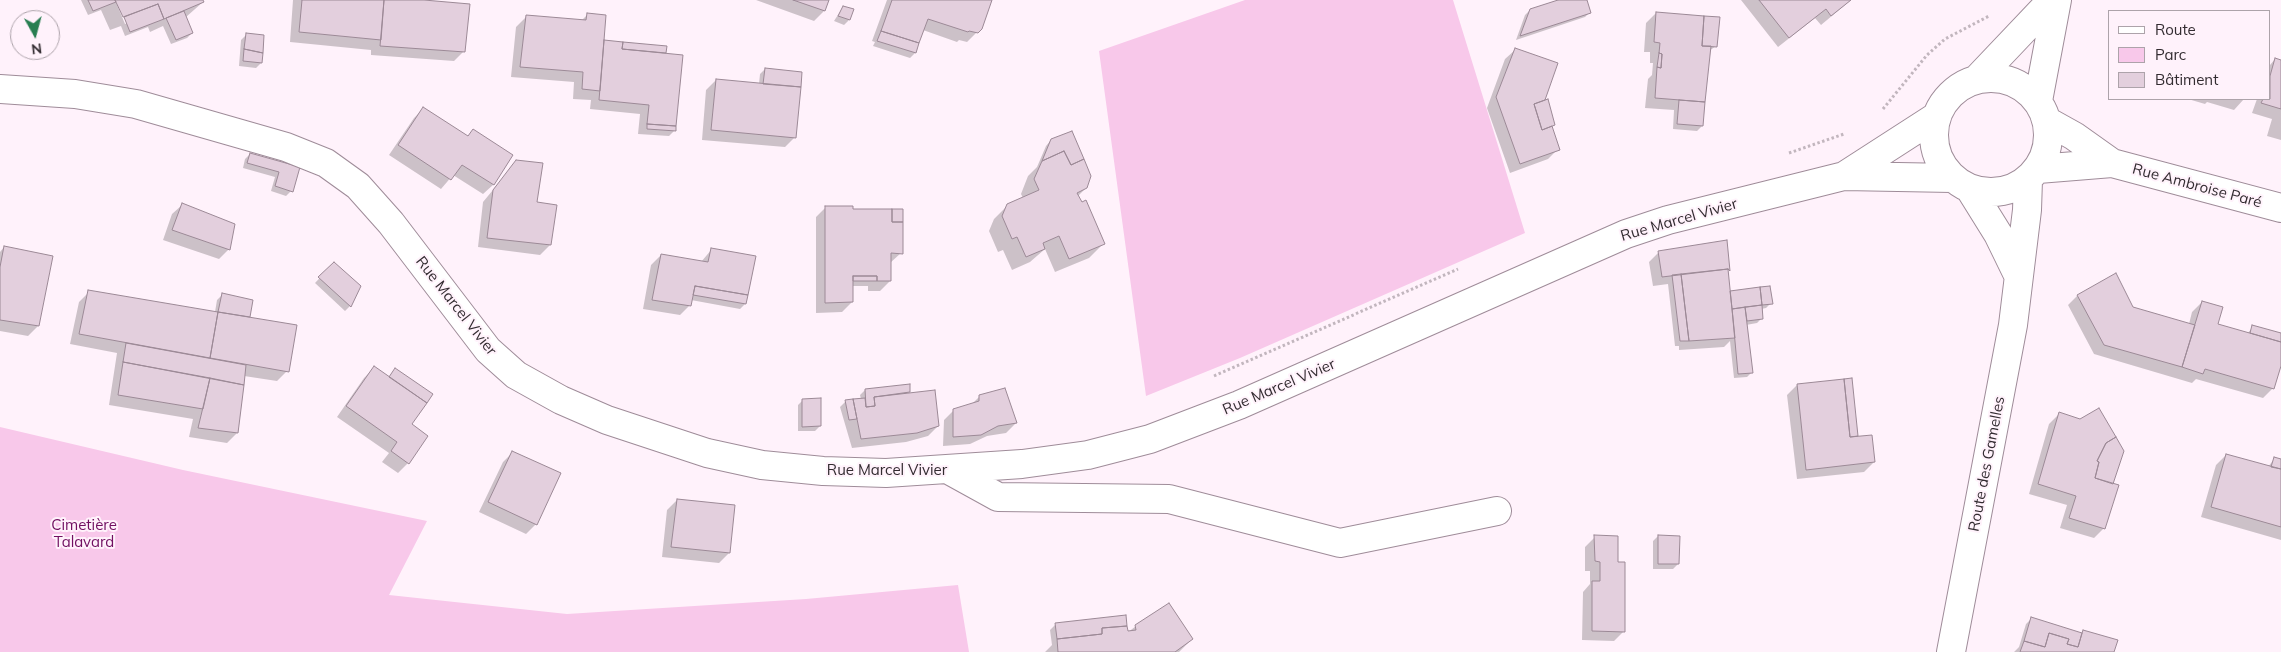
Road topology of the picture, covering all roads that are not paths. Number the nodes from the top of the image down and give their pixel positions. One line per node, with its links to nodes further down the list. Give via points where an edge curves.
1 (2052, 0): 3 (street)
2 (2057, 0): 5 (street)
3 (1977, 79): 5 (street, via 2000,78 2022,86); 6 (street, via 1952,93)
4 (0, 89): 13 (street, Rue Marcel Vivier, via 75,94 136,104 286,147 326,163 358,186 391,223 488,350 516,375 607,420 707,453 762,465 823,472)
5 (2043, 111): 7 (street, Rue Ambroise Paré); 8 (street, via 2049,137)
6 (1937, 116): 9 (street, Rue Marcel Vivier); 10 (street, via 1933,138 1939,160)
7 (2112, 163): 8 (street, Rue Ambroise Paré); 11 (street, Rue Ambroise Paré)
8 (2033, 175): 10 (street, via 2010,190 1990,193); 12 (street, Route des Gamelles)
9 (1844, 176): 10 (street, Rue Marcel Vivier); 13 (street, Rue Marcel Vivier, via 1668,220 1626,234 1239,405 1150,440 1088,455)
10 (1961, 183): 12 (street, via 1998,234)
11 (2281, 208)
12 (2018, 275): 15 (street, Route des Gamelles, via 2013,325)
13 (949, 470): 14 (street, via 998,497 1169,499 1340,543)
14 (1497, 511)
15 (1951, 652)

